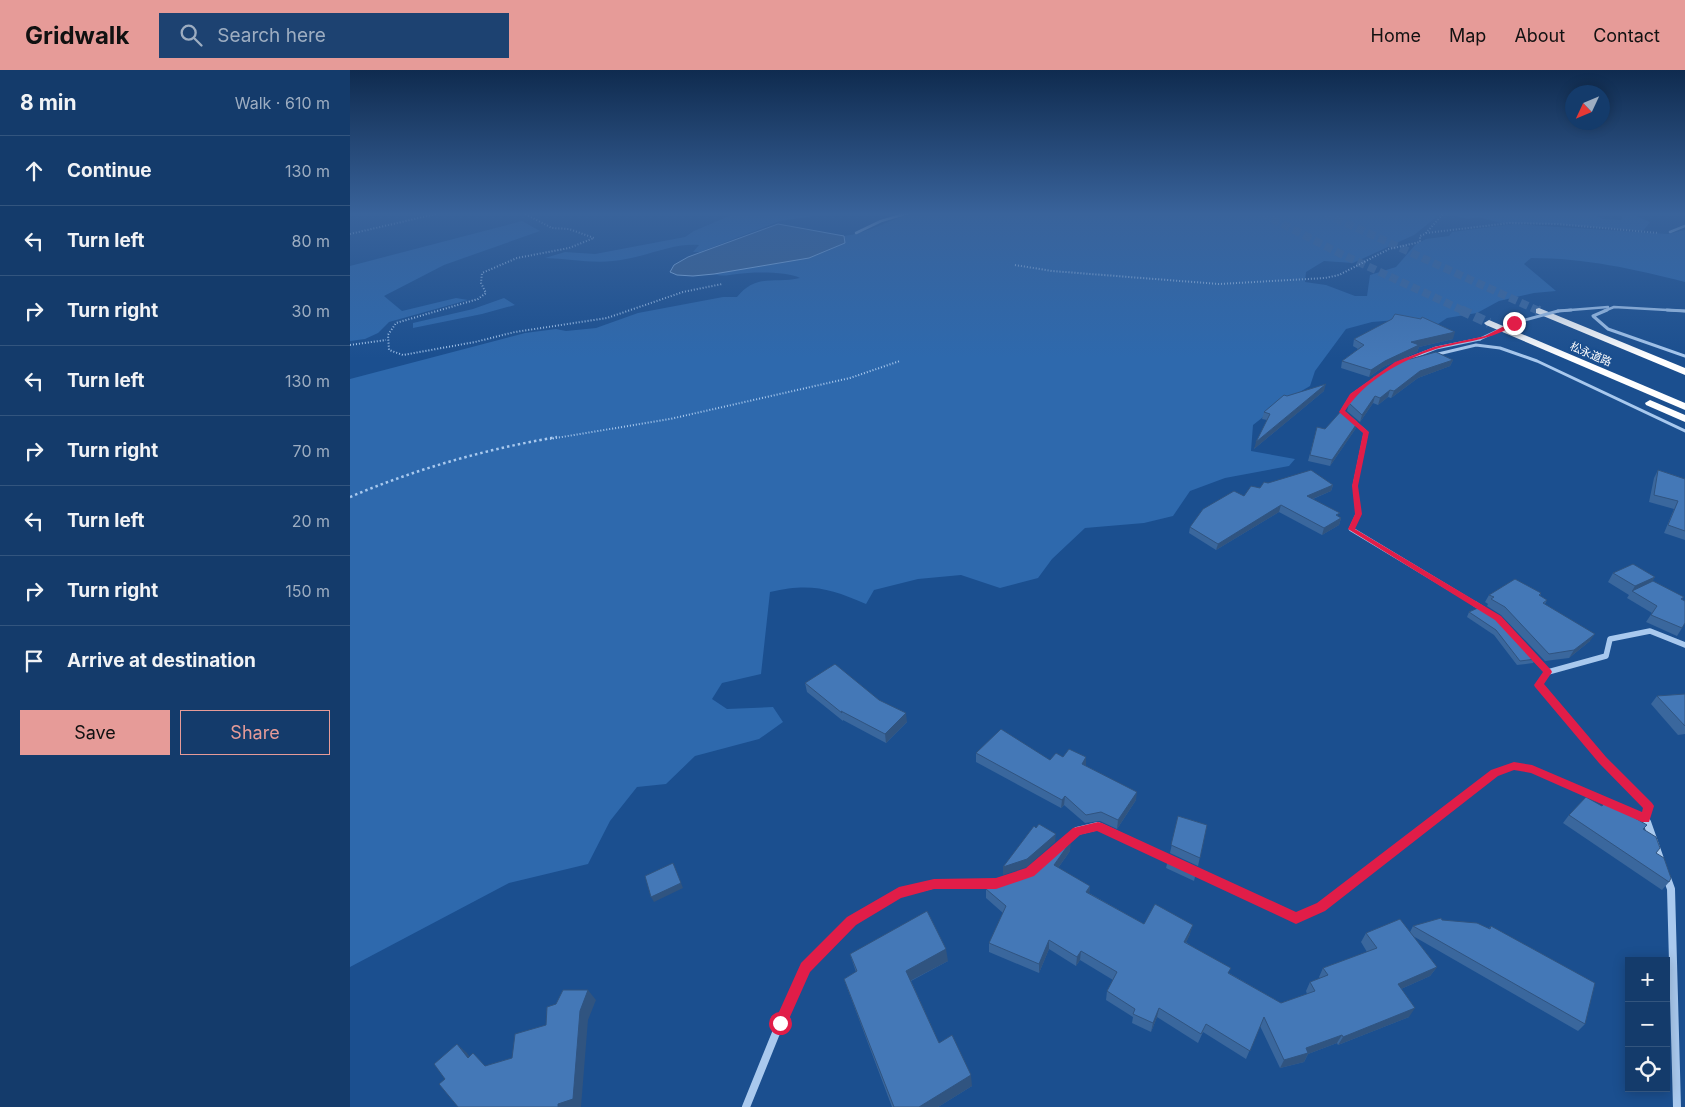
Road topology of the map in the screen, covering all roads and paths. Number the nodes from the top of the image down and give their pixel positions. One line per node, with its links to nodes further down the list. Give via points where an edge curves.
1 (508, 261): 8 (path, via 482,273 486,293 482,296 396,323 388,330)
2 (1365, 261): 3 (path, via 1339,275 1325,278 1219,284)
3 (1015, 265)
4 (722, 284): 8 (path, via 682,292 607,318 515,332 403,355 389,350)
5 (1614, 307): 6 (street); 11 (street, bridge, via 1558,312); 12 (street, via 1593,316 1608,329)
6 (1685, 311)
7 (1488, 323): 9 (highway, 松永道路)
8 (386, 340): 10 (path)
9 (1526, 340): 18 (highway, 松永道路); 19 (highway, via 1572,366)
10 (350, 345)
11 (1417, 355): 13 (street); 13 (street, via 1396,363)
12 (1685, 356)
13 (1424, 358): 20 (street, via 1476,345 1500,348 1537,361)
14 (900, 361): 21 (path, via 850,378 670,419 553,438 455,459)
15 (1685, 365): 16 (highway, 松永道路, via 1539,311)
16 (1685, 372)
17 (1374, 379): 22 (street, via 1352,395 1342,412 1366,432 1355,486 1358,514 1351,529)
18 (1683, 406)
19 (1685, 419)
20 (1685, 431)
21 (350, 497)
22 (1490, 613)
23 (1685, 645): 25 (street, via 1650,632 1610,639 1606,656)
24 (1529, 652): 25 (street)
25 (1548, 672): 26 (street, via 1539,685 1603,760 1648,806)
26 (1646, 818): 29 (street, via 1532,769 1514,766 1494,773 1321,907 1296,918); 32 (street, via 1671,889)
27 (1057, 848): 28 (street, via 1077,831 1098,826)
28 (1179, 864)
29 (1188, 868)
30 (1004, 881): 31 (street, via 996,884 934,884 899,893 851,921 806,968)
31 (746, 1107)
32 (1677, 1107)

